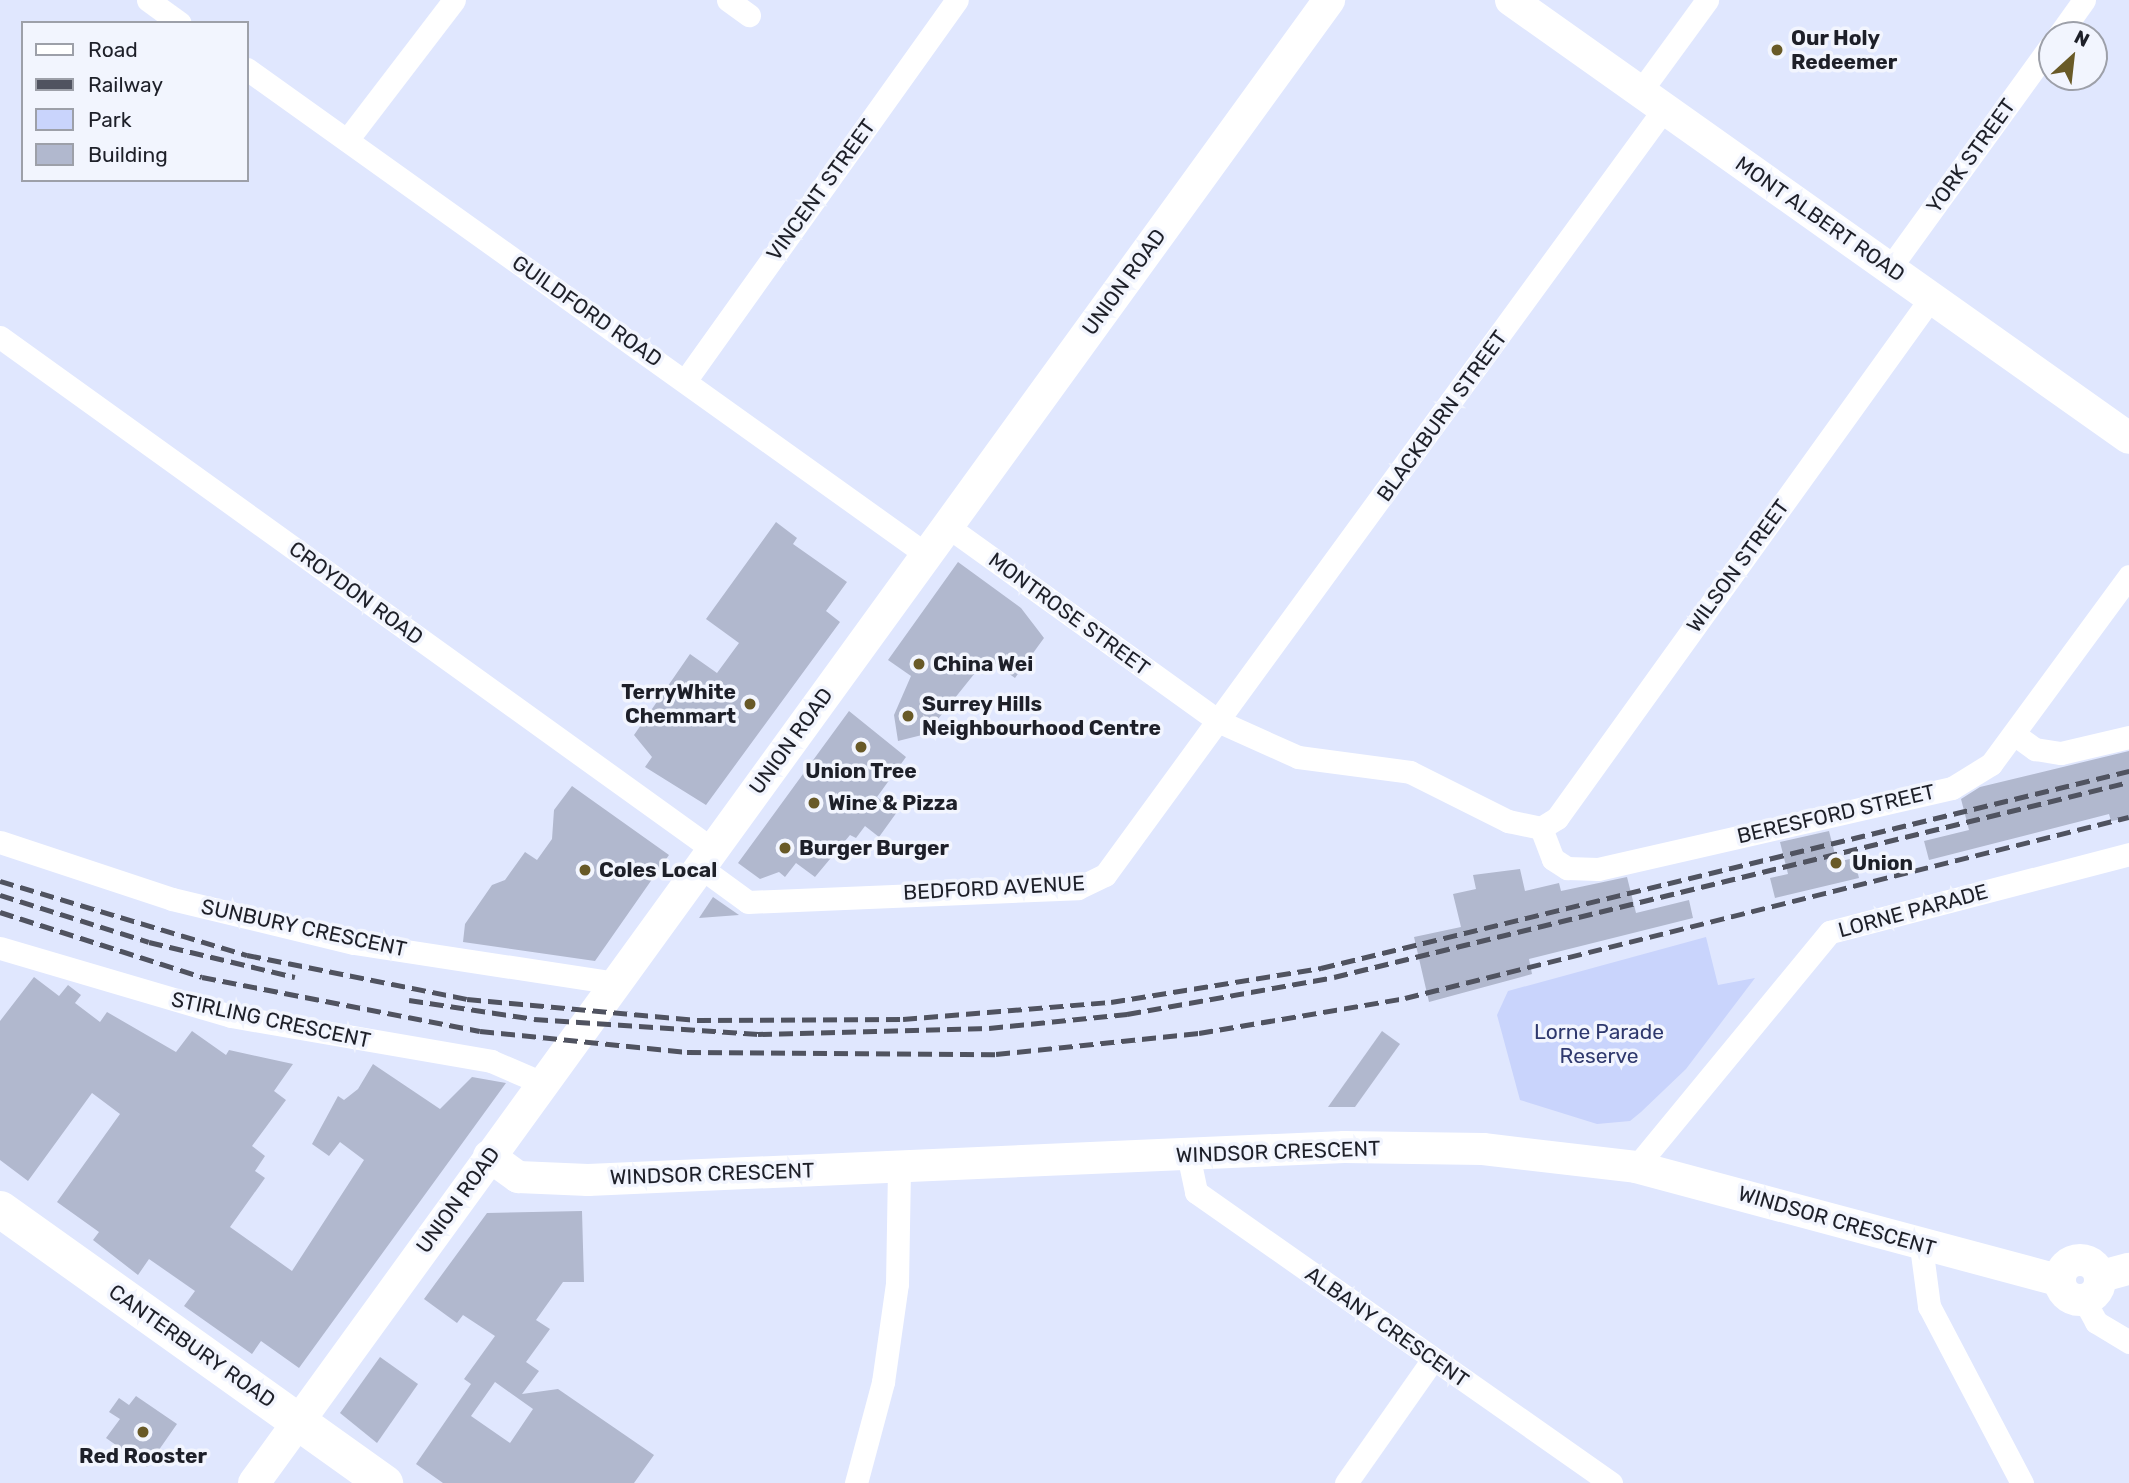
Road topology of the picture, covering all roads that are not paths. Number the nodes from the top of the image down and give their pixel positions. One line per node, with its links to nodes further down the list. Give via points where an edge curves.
1 (148, 0): 10 (street)
2 (454, 0): 15 (street)
3 (728, 0): 9 (street)
4 (957, 0): 19 (street, VINCENT STREET)
5 (1329, 0): 21 (main road, UNION ROAD)
6 (1511, 0): 14 (main road, MONT ALBERT ROAD)
7 (1707, 0): 14 (street, BLACKBURN STREET)
8 (2084, 0): 11 (street)
9 (749, 15)
10 (177, 21)
11 (2069, 21)
12 (2038, 63): 16 (street, YORK STREET)
13 (248, 70): 15 (street, GUILDFORD ROAD)
14 (1652, 101): 16 (main road, MONT ALBERT ROAD); 24 (street, BLACKBURN STREET)
15 (347, 140): 19 (street, GUILDFORD ROAD)
16 (1889, 269): 17 (main road, MONT ALBERT ROAD)
17 (1931, 298): 20 (main road, MONT ALBERT ROAD); 27 (street, WILSON STREET, via 1558,818)
18 (0, 337): 30 (street, CROYDON ROAD)
19 (685, 381): 22 (street, GUILDFORD ROAD)
20 (2129, 438)
21 (947, 526): 22 (main road, UNION ROAD); 24 (street, MONTROSE STREET)
22 (927, 555): 30 (main road, UNION ROAD)
23 (2129, 576): 25 (street, BERESFORD STREET)
24 (1220, 722): 27 (street, MONTROSE STREET, via 1298,757 1410,772 1516,825); 30 (street, BEDFORD AVENUE, via 1115,864 1078,888 748,902)
25 (2014, 734): 26 (street, via 2035,748 2062,753); 27 (street, BERESFORD STREET, via 1979,775 1952,788 1598,869 1566,868 1553,859)
26 (2129, 737)
27 (1541, 828)
28 (0, 842): 32 (street, SUNBURY CRESCENT, via 172,899 354,943)
29 (2129, 854): 37 (street, LORNE PARADE, via 1830,932)
30 (706, 858): 32 (main road, UNION ROAD)
31 (0, 948): 33 (street, STIRLING CRESCENT, via 231,1016 491,1061)
32 (615, 983): 33 (main road, UNION ROAD)
33 (542, 1083): 35 (main road, UNION ROAD)
34 (1188, 1154): 36 (main road, WINDSOR CRESCENT); 37 (main road, WINDSOR CRESCENT, via 1483,1149); 42 (street, ALBANY CRESCENT, via 1196,1192)
35 (489, 1156): 36 (main road, WINDSOR CRESCENT, via 518,1177 588,1180); 43 (main road, UNION ROAD)
36 (899, 1167): 46 (street, via 897,1284 883,1382)
37 (1636, 1167): 39 (main road, WINDSOR CRESCENT)
38 (0, 1209): 43 (main road, CANTERBURY ROAD)
39 (1921, 1246): 40 (main road, WINDSOR CRESCENT, via 2058,1280 2072,1262 2086,1261); 49 (street, via 1929,1306)
40 (2105, 1282): 41 (street, via 2096,1322)
41 (2129, 1342)
42 (1433, 1359): 47 (street); 48 (street, ALBANY CRESCENT)
43 (298, 1421): 44 (main road, UNION ROAD); 45 (main road, CANTERBURY ROAD)
44 (254, 1483)
45 (384, 1483)
46 (856, 1483)
47 (1346, 1483)
48 (1611, 1483)
49 (2022, 1483)

